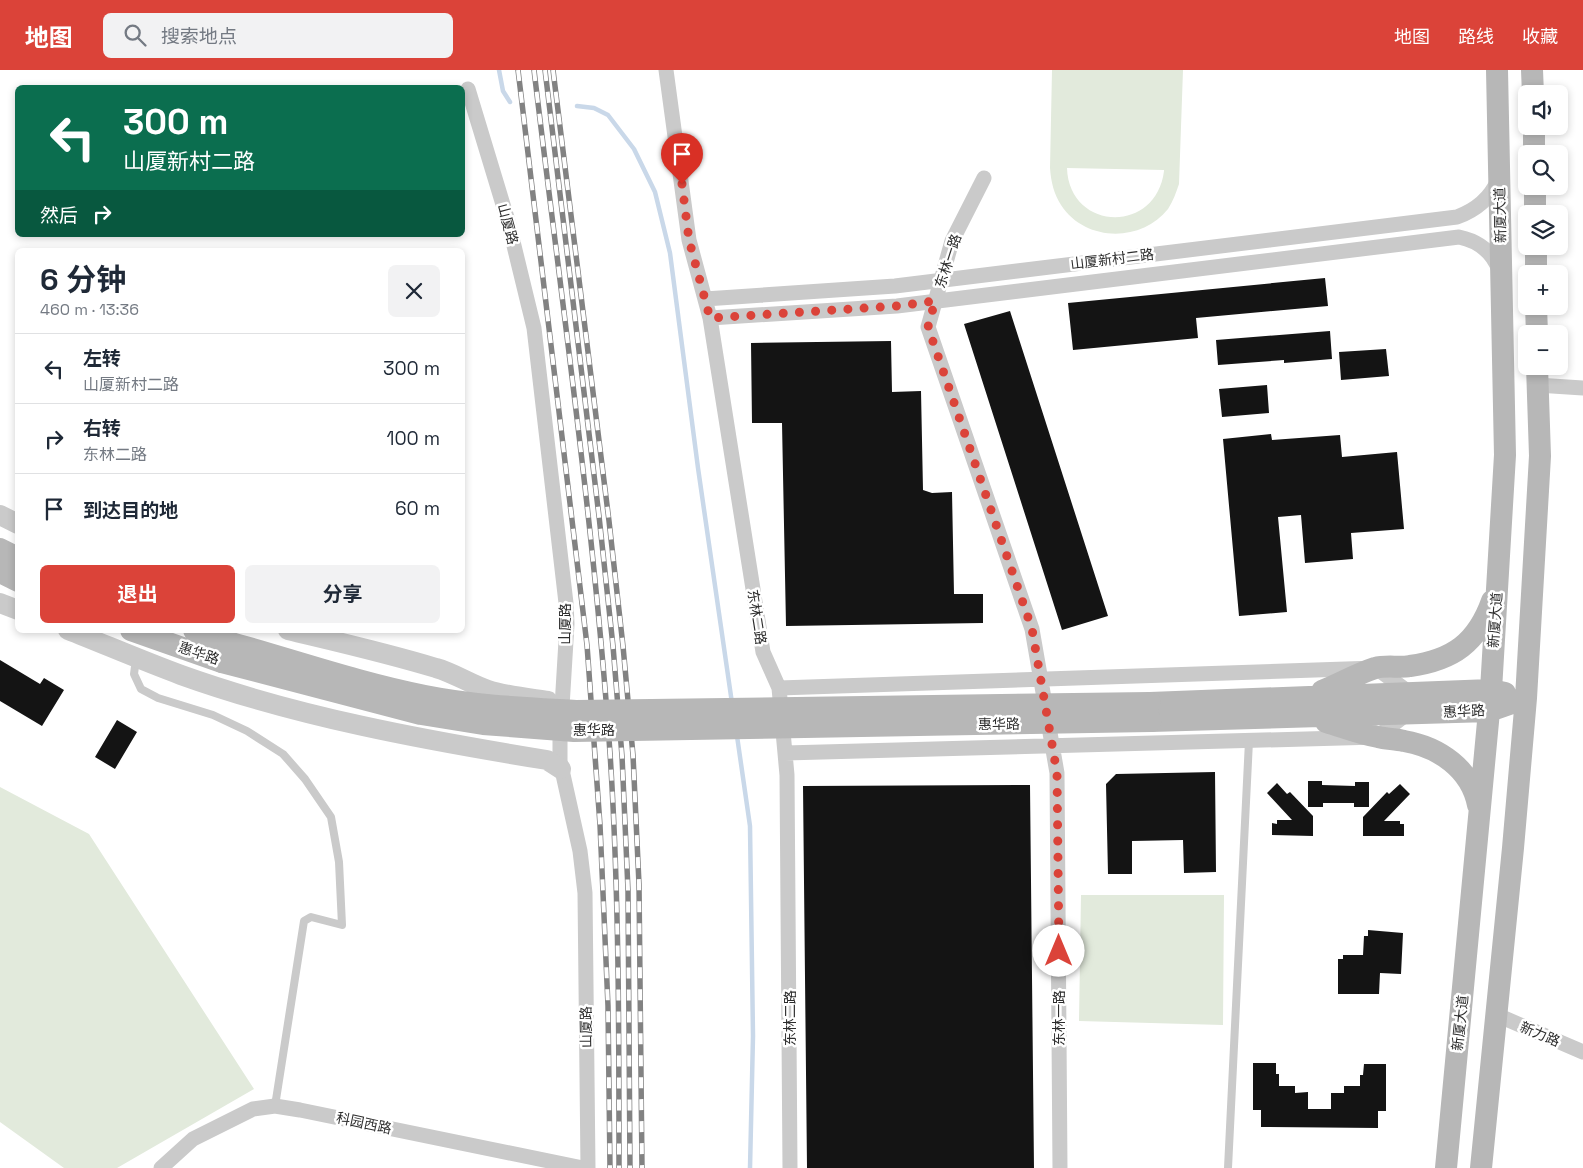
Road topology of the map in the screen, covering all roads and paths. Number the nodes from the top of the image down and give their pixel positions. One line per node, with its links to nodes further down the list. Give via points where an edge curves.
1 (666, 70): 10 (street, 东林二路, via 689,240)
2 (1497, 70): 6 (main road, 新厦大道)
3 (1532, 70): 4 (main road)
4 (1533, 85)
5 (468, 89): 36 (street, 山厦路, via 508,221 534,328 566,604)
6 (1500, 176): 8 (main road, 新厦大道); 9 (street, 山厦新村二路, via 1480,205 1457,217)
7 (984, 178): 9 (street, 东林一路, via 952,241)
8 (1502, 276): 11 (street, 山厦新村二路, via 1490,253 1476,242 1459,237); 21 (main road, 新厦大道, via 1505,455)
9 (941, 280): 10 (street, 山厦新村二路); 11 (street, 东林一路)
10 (705, 299): 12 (street, 东林二路)
11 (935, 301): 12 (street, 山厦新村二路); 31 (street, 东林一路, via 928,327 1032,629)
12 (710, 318): 32 (street, 东林二路, via 763,652)
13 (1537, 376): 14 (street); 33 (main road, via 1540,456)
14 (1583, 388)
15 (0, 515): 16 (street)
16 (15, 522)
17 (0, 549): 18 (main road)
18 (15, 556)
19 (0, 572): 20 (main road)
20 (15, 580)
21 (1497, 589): 30 (main road, via 1487,616 1474,636 1457,652 1435,662); 34 (main road, 新厦大道)
22 (0, 603): 23 (street)
23 (15, 609)
24 (76, 633): 29 (street)
25 (144, 633): 28 (main road, 惠华路)
26 (198, 633): 28 (main road, 惠华路)
27 (301, 633): 36 (street, via 440,669 490,691)
28 (225, 652): 37 (main road, 惠华路, bridge, via 420,714 482,724 574,731)
29 (136, 657): 42 (street, via 264,700 388,732 547,760); 46 (lane, via 134,674 141,689 158,698 213,715 283,754 331,817 339,862 342,925 311,917 304,921)
30 (1376, 668): 31 (street); 35 (street); 37 (main road)
31 (1040, 679): 32 (street); 40 (street, 东林一路)
32 (779, 688): 41 (street, 东林二路)
33 (1526, 698): 34 (main road, 惠华路); 44 (main road)
34 (1490, 700): 35 (main road, 惠华路); 43 (main road, 新厦大道)
35 (1409, 703): 37 (main road, 惠华路); 38 (street)
36 (562, 705): 42 (street, 山厦路)
37 (1308, 707): 38 (main road)
38 (1377, 737): 39 (street); 43 (main road, via 1431,748 1453,762 1467,776 1476,795)
39 (1249, 741): 40 (street); 52 (lane)
40 (1052, 746): 41 (street); 51 (street, 东林一路, via 1057,773)
41 (785, 753): 50 (street, 东林二路, via 789,850)
42 (561, 769): 49 (street, 山厦路, via 580,851 585,894)
43 (1480, 815): 53 (main road, 新厦大道)
44 (1497, 1015): 45 (street, 新力路); 54 (main road)
45 (1583, 1052)
46 (275, 1106): 47 (street, 科园西路, via 253,1109 193,1139); 48 (street, 科园西路)
47 (161, 1168)
48 (583, 1168)
49 (588, 1168)
50 (790, 1168)
51 (1060, 1168)
52 (1228, 1168)
53 (1446, 1168)
54 (1481, 1168)

